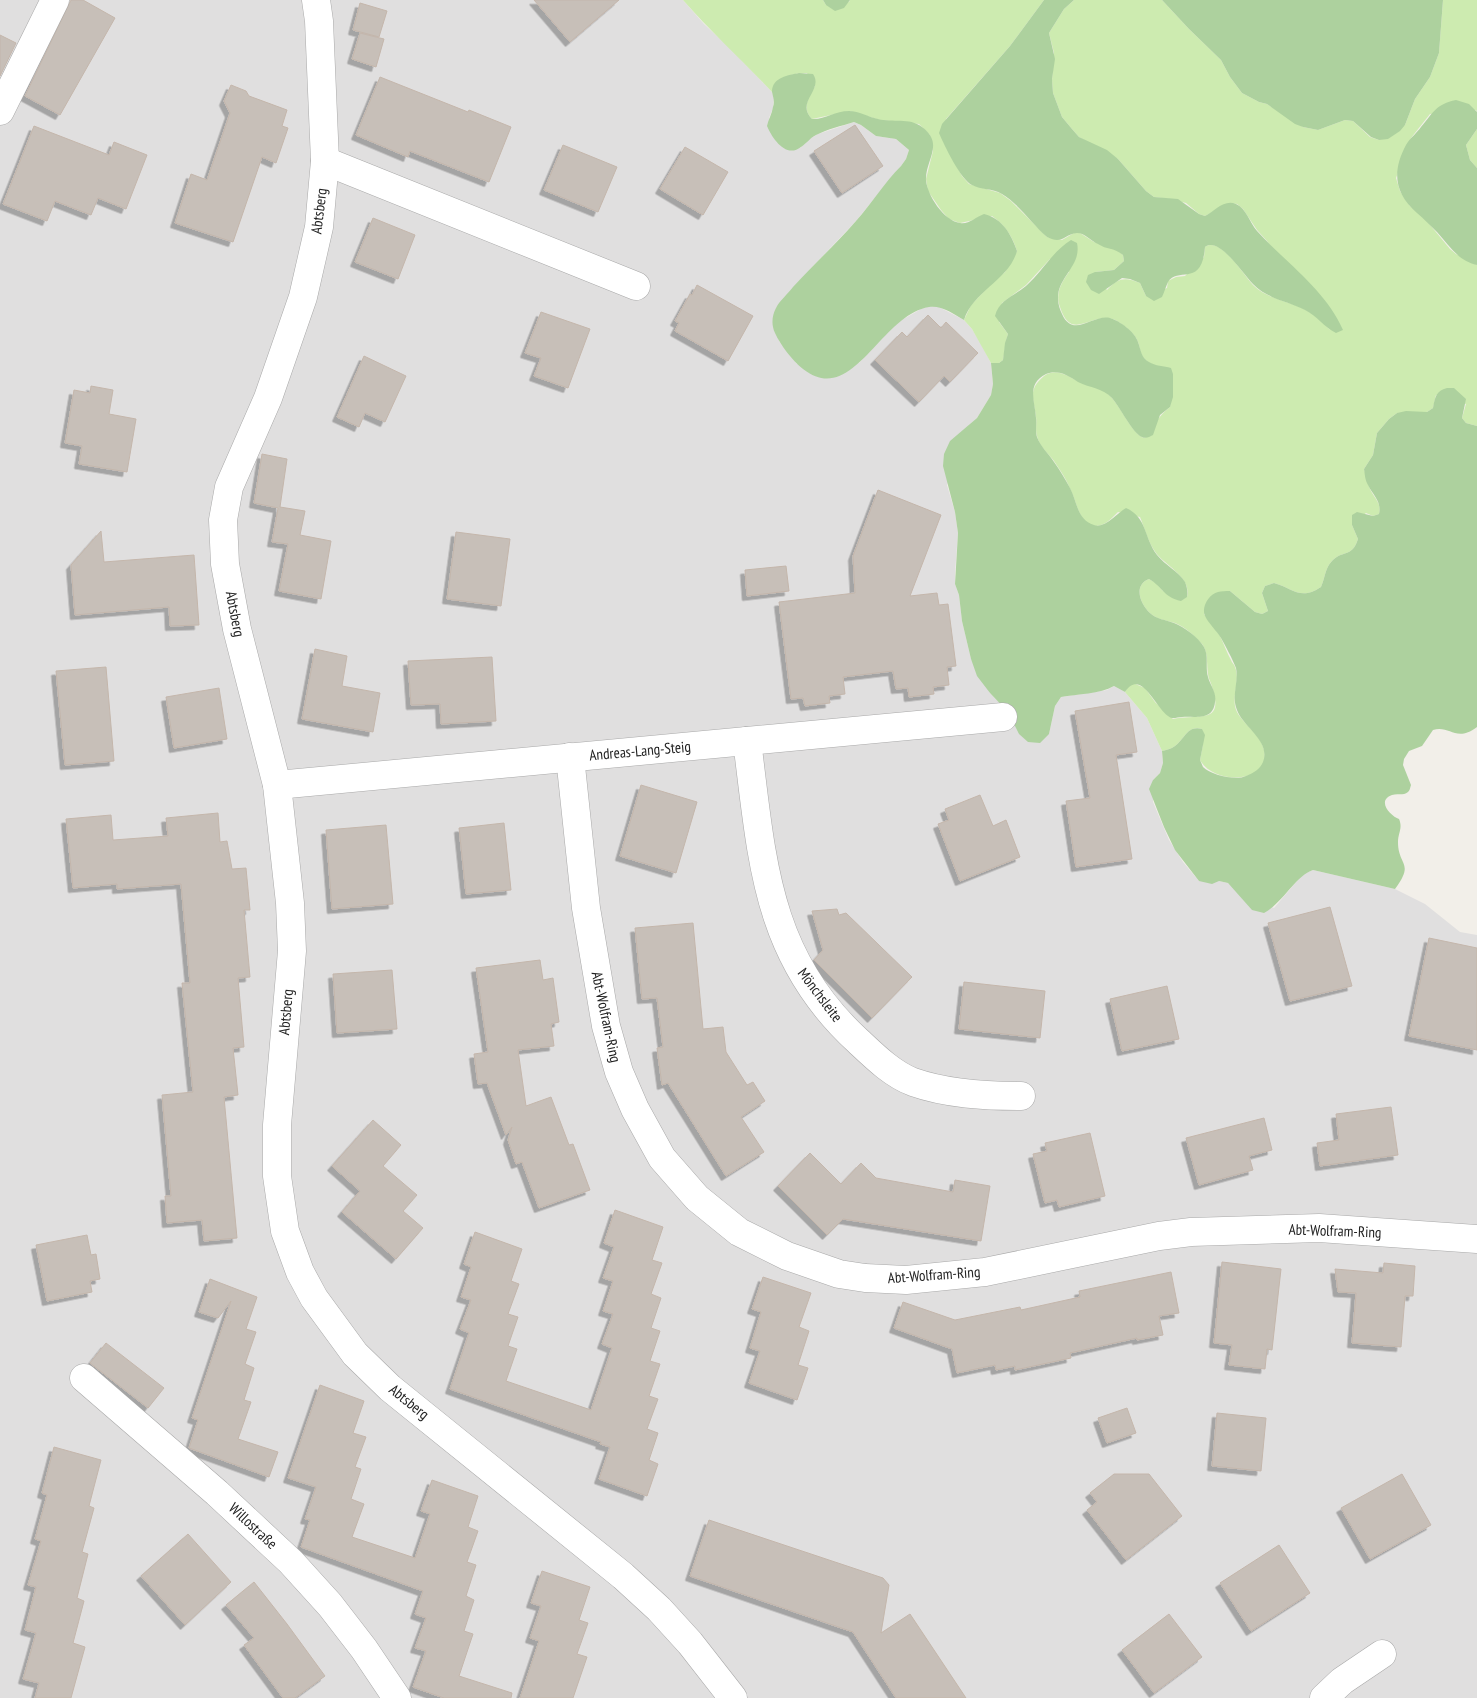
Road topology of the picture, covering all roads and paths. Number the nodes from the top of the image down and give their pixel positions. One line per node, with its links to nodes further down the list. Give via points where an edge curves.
1 (55, 0): 3 (street)
2 (316, 0): 4 (street, Abtsberg)
3 (0, 111)
4 (325, 161): 5 (street); 9 (street, Abtsberg, via 319,226 303,297 268,398 229,487 223,520 225,564 237,629)
5 (636, 286)
6 (1003, 717): 7 (street, Andreas-Lang-Steig)
7 (747, 741): 8 (street, Andreas-Lang-Steig); 10 (street, Mönchsleite, via 763,864 783,936 803,977 853,1037 885,1066 911,1081 952,1092)
8 (570, 757): 9 (street, Andreas-Lang-Steig); 11 (street, Abt-Wolfram-Ring, via 586,908 606,1026 619,1072 662,1158 697,1198 739,1232 787,1256 839,1274 906,1280 985,1272 1191,1232 1319,1228)
9 (277, 785): 15 (street, Abtsberg, via 292,951 276,1125 277,1176 285,1231 300,1272 314,1298 355,1354 390,1388 623,1576 690,1643)
10 (1021, 1096)
11 (1477, 1239)
12 (84, 1378): 14 (street, Willostraße, via 291,1562 330,1605)
13 (1382, 1654): 16 (street, via 1342,1681)
14 (397, 1698)
15 (733, 1698)
16 (1324, 1698)

